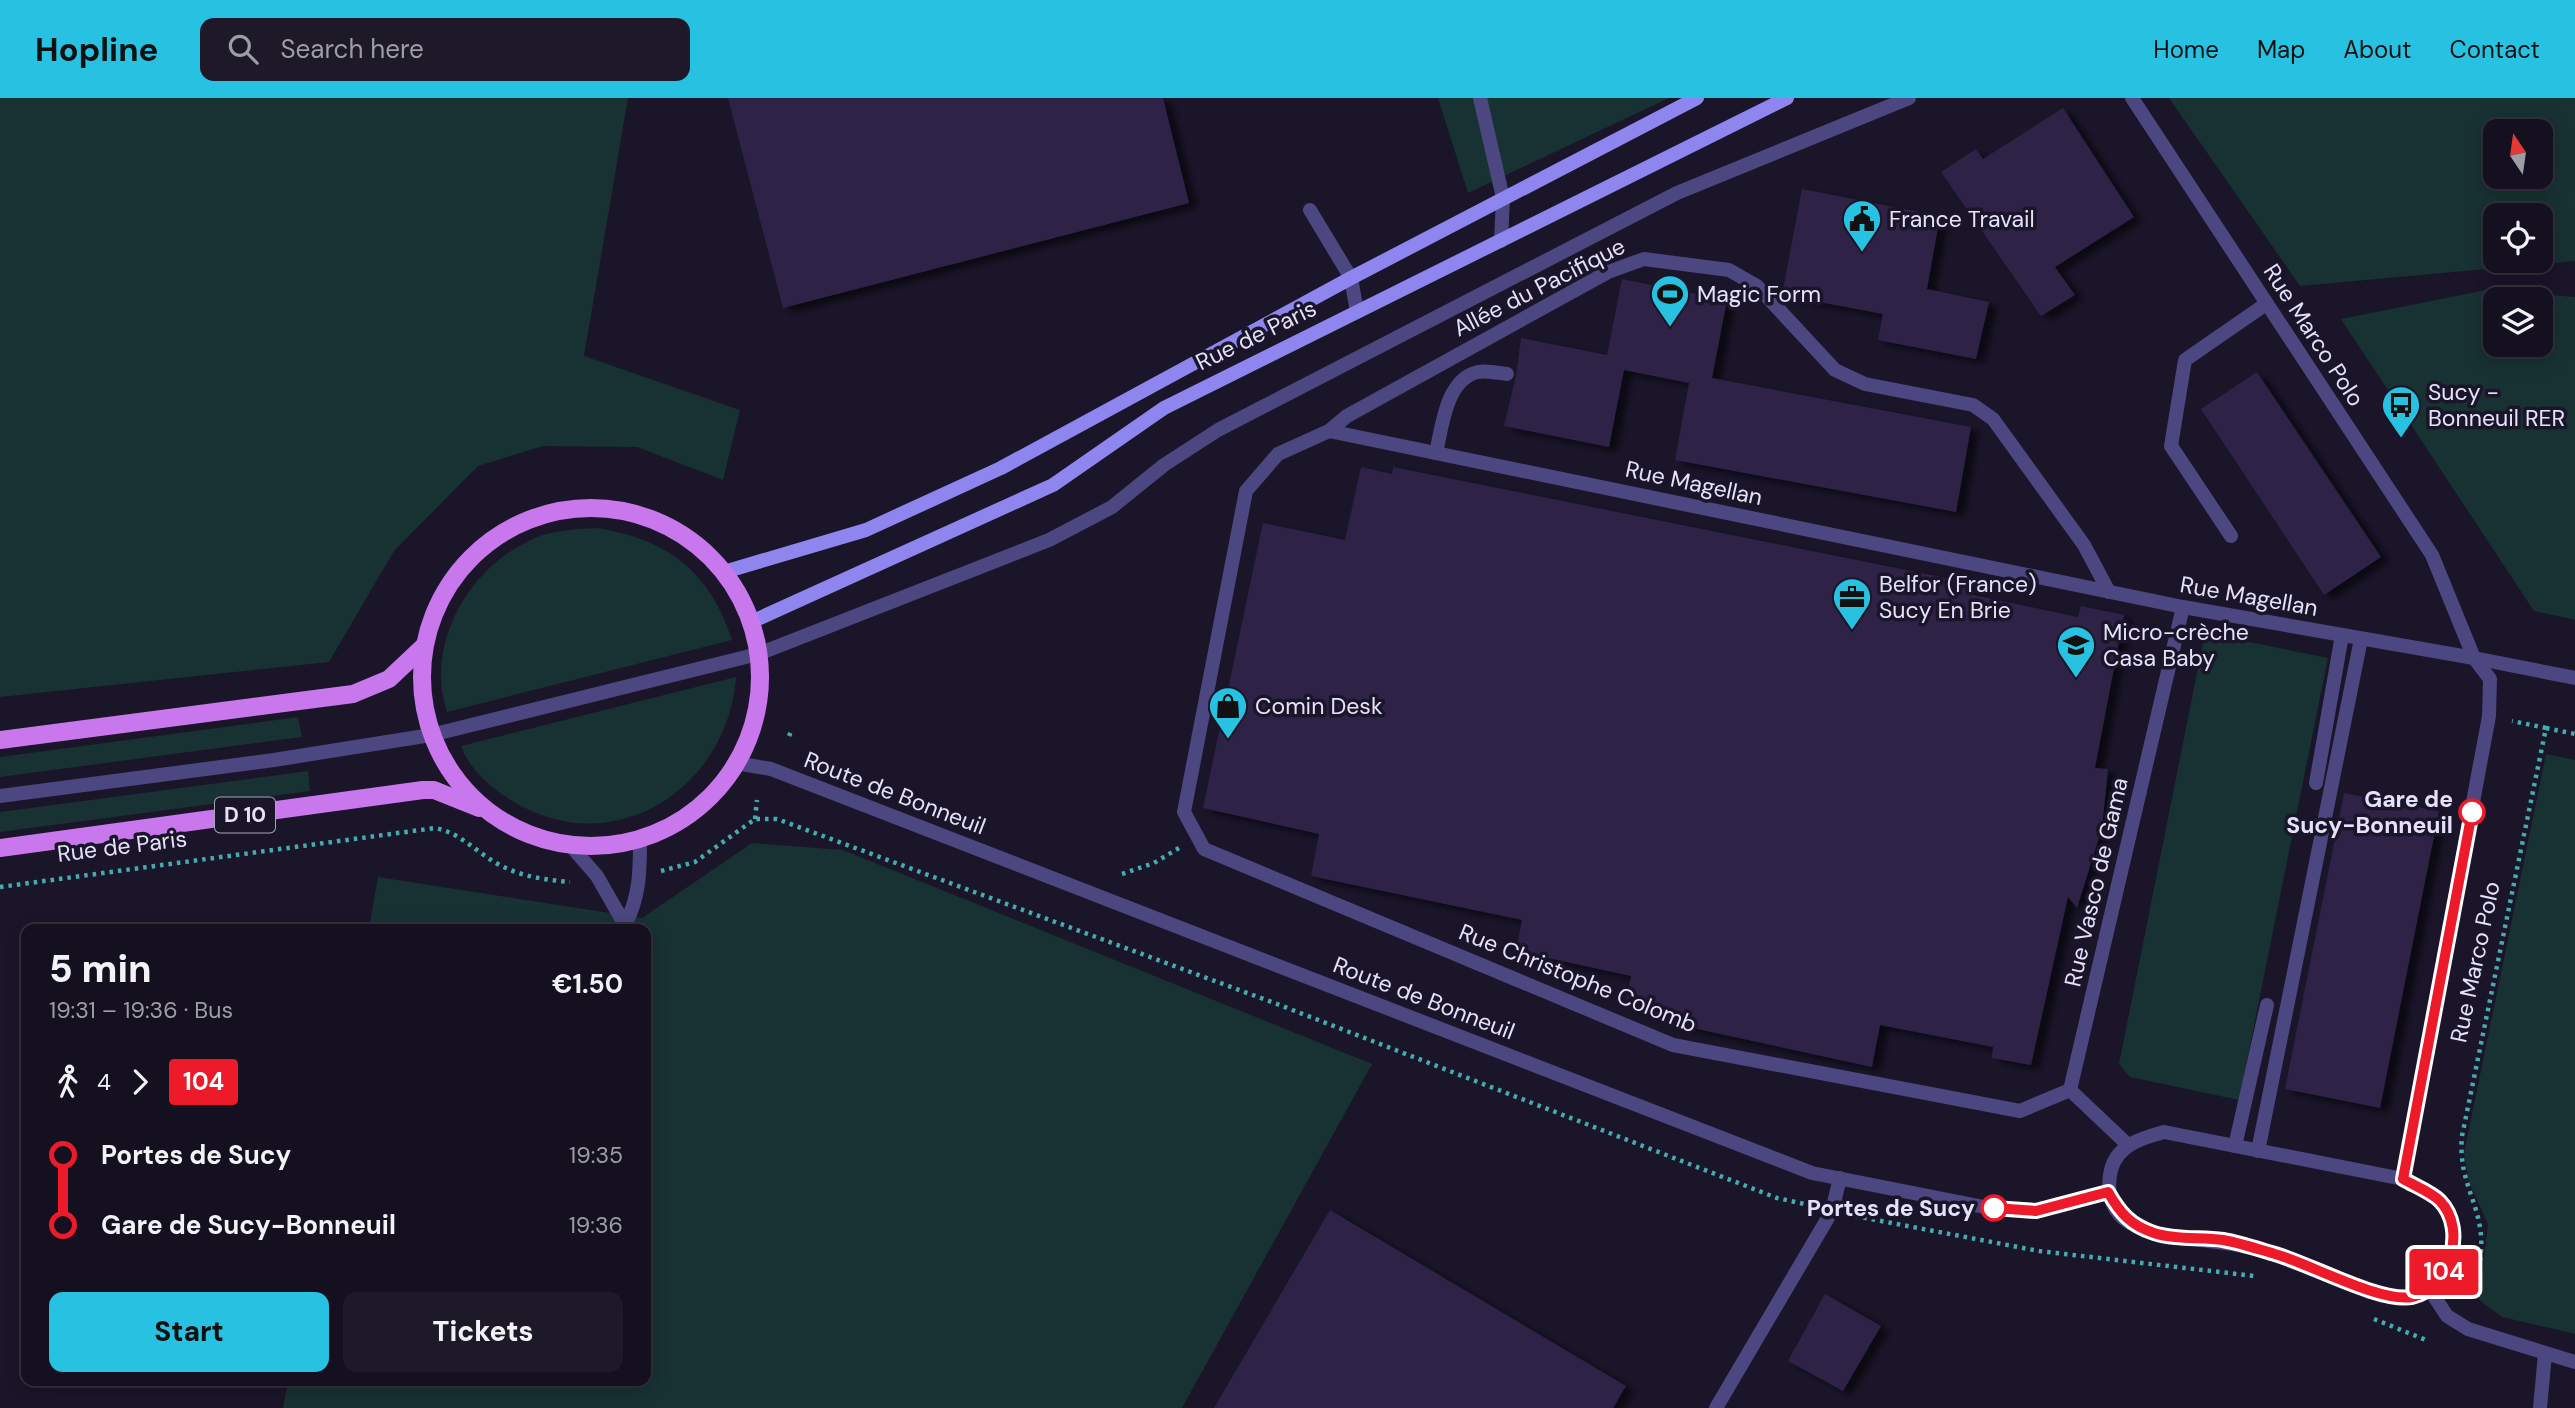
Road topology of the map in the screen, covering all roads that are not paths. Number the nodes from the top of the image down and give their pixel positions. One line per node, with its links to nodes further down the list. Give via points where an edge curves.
1 (1480, 98): 6 (street)
2 (1697, 98): 6 (main road, Rue de Paris)
3 (1787, 98): 8 (main road, Rue de Paris)
4 (1909, 98): 23 (street, via 1677,193 1217,430 1112,507 1072,529)
5 (2132, 98): 10 (street, Rue Marco Polo)
6 (1503, 198): 8 (street); 9 (main road, Rue de Paris)
7 (1310, 210): 9 (street)
8 (1502, 241): 11 (main road, Rue de Paris)
9 (1351, 278): 11 (street); 16 (main road, Rue de Paris, via 989,473 866,530)
10 (2266, 304): 15 (street, via 2185,360 2171,446); 24 (street, Rue Marco Polo, via 2432,555)
11 (1357, 312): 19 (main road, Rue de Paris, via 1164,408 1054,485)
12 (1507, 374): 14 (street, via 1478,372 1463,381 1448,402)
13 (1329, 431): 14 (street, Rue Magellan); 17 (street, Allée du Pacifique, via 1347,416 1608,272 1644,259 1729,270 1757,286 1835,370 1866,384 1973,405 1993,419 2084,545); 38 (street, Rue Christophe Colomb, via 1278,454 1246,491 1184,812 1204,849 1673,1045 2020,1111)
14 (1436, 453): 17 (street, Rue Magellan)
15 (2231, 537)
16 (724, 572): 19 (main road); 22 (main road, via 689,538 646,516 598,507 550,512 505,530 467,560 439,600)
17 (2109, 592): 18 (street, Rue Magellan)
18 (2183, 607): 20 (street, Rue Magellan); 38 (street, Rue Vasco de Gama)
19 (751, 622): 23 (main road)
20 (2342, 635): 21 (street, Rue Magellan); 29 (street)
21 (2361, 639): 24 (street, Rue Magellan); 41 (street)
22 (424, 646): 26 (main road, via 422,706); 27 (main road, via 389,679 353,694)
23 (758, 654): 26 (street); 28 (main road, via 760,691 752,728)
24 (2474, 658): 25 (street, Rue Magellan); 43 (street, Rue Marco Polo, via 2490,678 2489,716)
25 (2575, 678)
26 (431, 735): 30 (street); 31 (main road, via 455,778)
27 (0, 740)
28 (736, 763): 32 (main road, via 695,810); 42 (street, Route de Bonneuil, via 771,769 1812,1173)
29 (2316, 783)
30 (0, 796)
31 (488, 811): 33 (main road, via 527,834); 34 (main road, Rue de Paris / D 10, via 423,790)
32 (640, 838): 33 (main road); 36 (street, via 641,877)
33 (570, 845): 35 (street, via 602,885)
34 (0, 848)
35 (624, 924)
36 (626, 924)
37 (2266, 1005): 40 (street)
38 (2070, 1090): 39 (street)
39 (2127, 1144): 40 (street, via 2164,1132); 44 (street, via 2111,1166)
40 (2235, 1146): 41 (street)
41 (2258, 1151): 43 (street)
42 (1840, 1178): 44 (street, Route de Bonneuil, via 1984,1207 2036,1211); 48 (street, via 1832,1211)
43 (2403, 1179): 45 (street, via 2441,1202 2451,1223 2453,1249 2447,1269)
44 (2108, 1192): 45 (street, via 2123,1218 2155,1233 2223,1240 2277,1254 2388,1296 2410,1297)
45 (2430, 1290): 46 (street, via 2447,1316 2468,1329)
46 (2546, 1354): 47 (street); 49 (street)
47 (2575, 1363)
48 (1716, 1408)
49 (2540, 1408)

